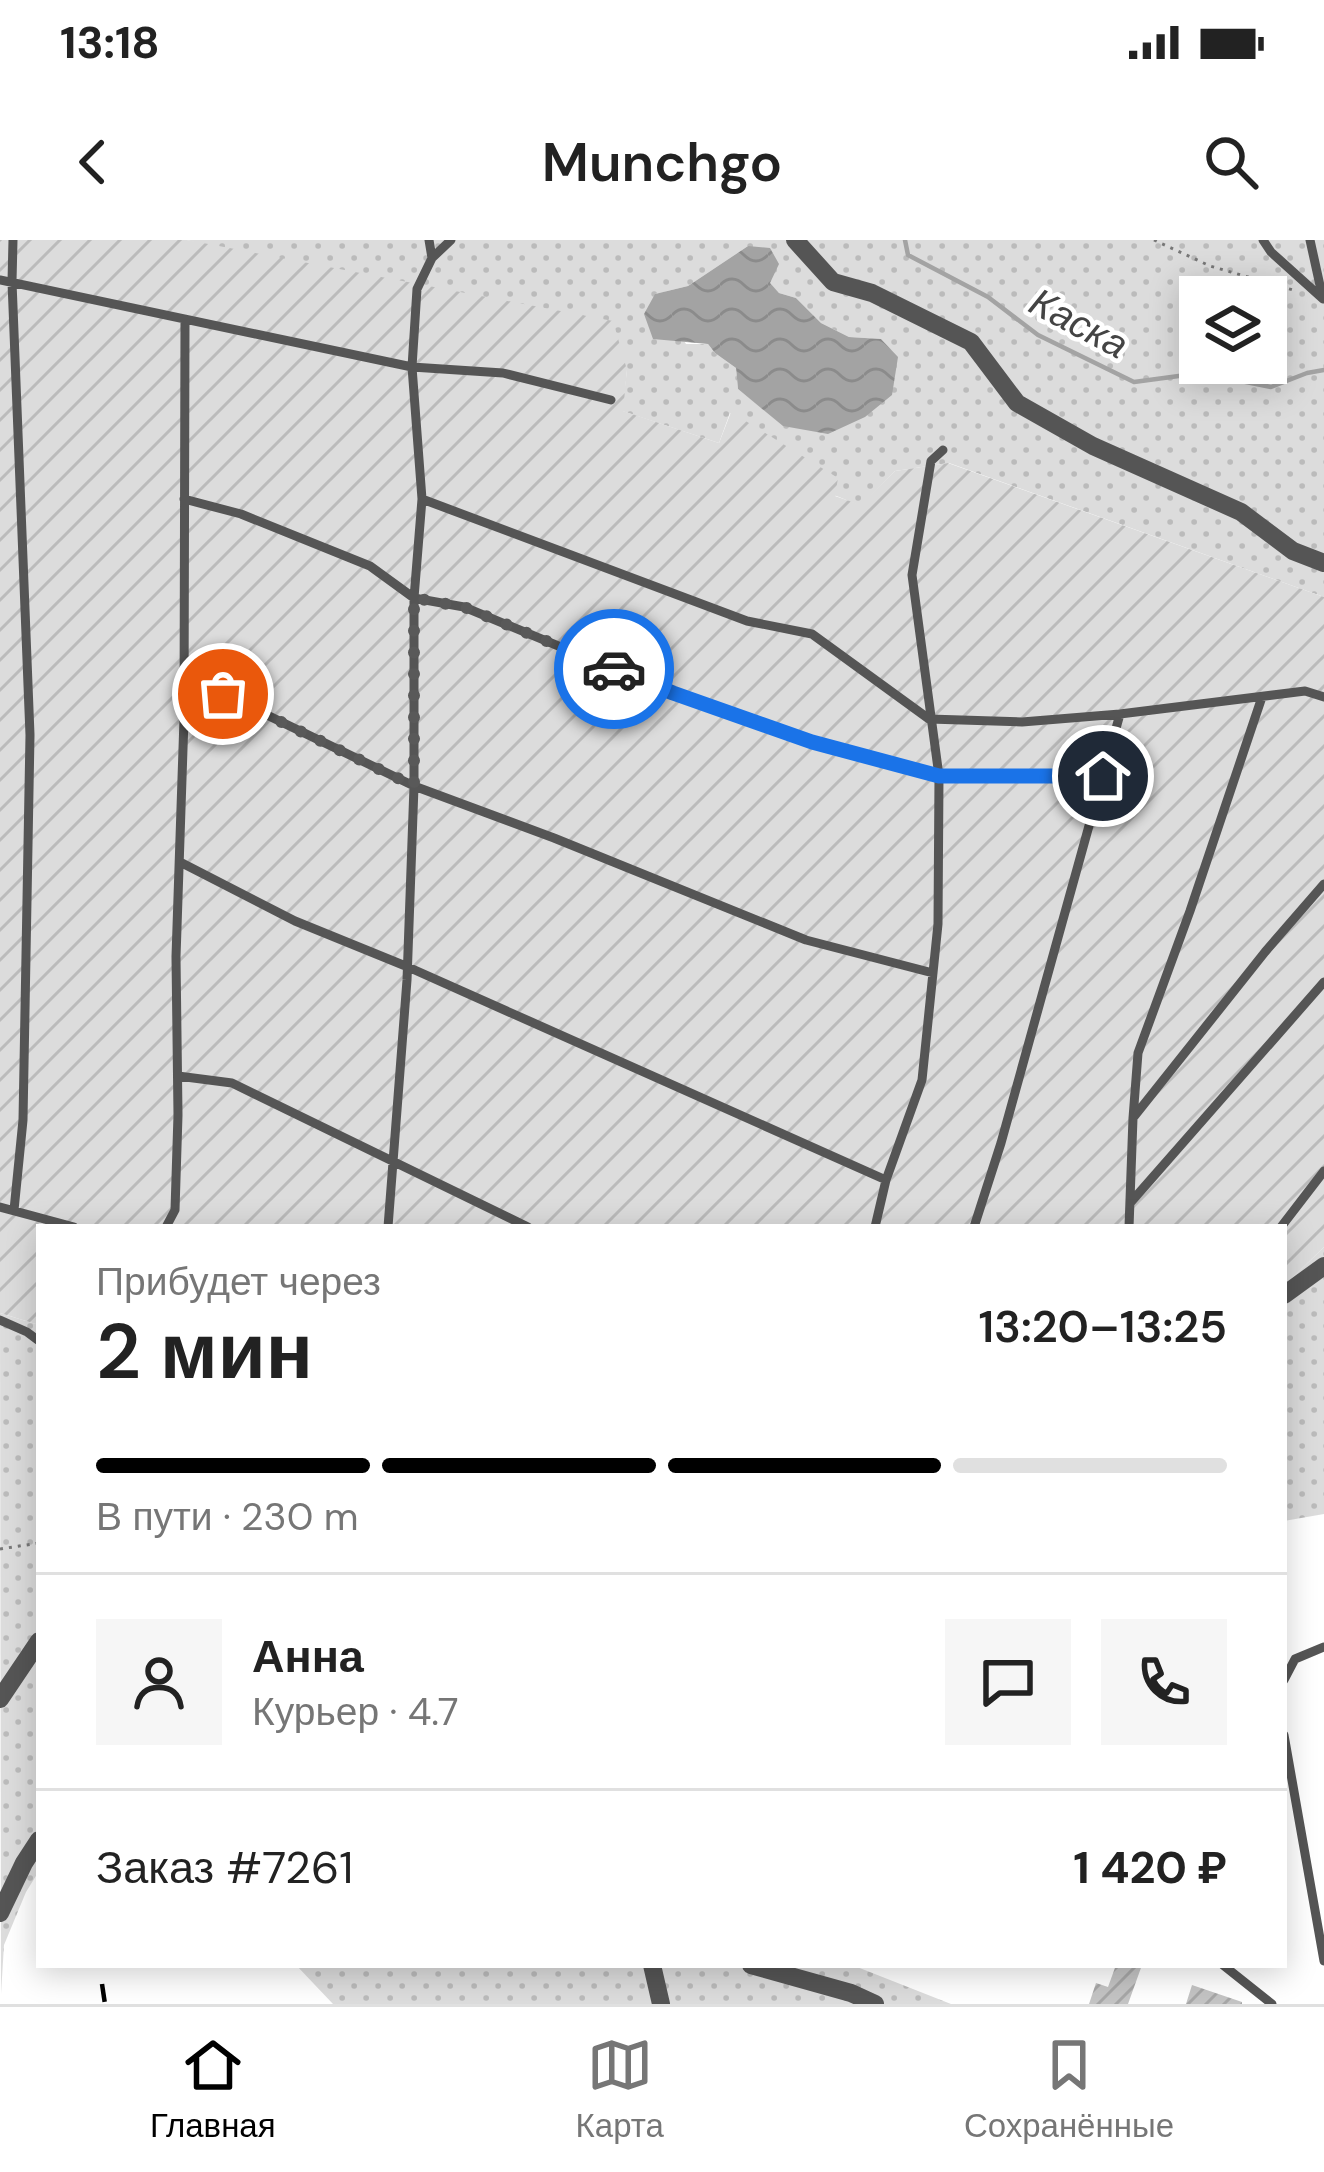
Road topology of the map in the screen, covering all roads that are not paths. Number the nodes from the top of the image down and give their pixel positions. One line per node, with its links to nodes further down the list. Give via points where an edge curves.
1 (13, 240): 8 (lane)
2 (429, 240): 7 (lane)
3 (451, 240): 7 (lane)
4 (795, 240): 16 (street, via 832,282 971,342 1017,403 1240,512)
5 (1263, 240): 9 (lane)
6 (1310, 240): 9 (lane)
7 (432, 258): 11 (lane, via 417,289)
8 (6, 281): 10 (lane); 38 (lane, via 30,735)
9 (1322, 298)
10 (185, 319): 11 (lane); 14 (lane)
11 (412, 367): 12 (lane, via 503,374); 15 (lane)
12 (610, 400)
13 (943, 450): 22 (lane, via 931,461 912,575)
14 (184, 499): 17 (lane, via 370,566); 18 (lane)
15 (422, 499): 17 (lane); 22 (lane, via 747,621 812,634)
16 (1324, 563)
17 (414, 598): 23 (lane, via 464,607 812,742); 25 (lane)
18 (184, 675): 25 (lane); 26 (lane)
19 (1262, 697): 20 (lane); 21 (lane); 32 (lane, via 1138,1053)
20 (1324, 697)
21 (1120, 714): 22 (lane); 24 (lane)
22 (929, 719): 23 (lane)
23 (939, 776): 24 (lane); 29 (lane)
24 (1103, 776): 44 (lane)
25 (414, 786): 28 (lane); 29 (lane, via 806,940)
26 (180, 862): 28 (lane); 31 (lane)
27 (1324, 884): 32 (lane)
28 (408, 967): 33 (lane); 35 (lane)
29 (933, 973): 35 (lane, via 922,1080)
30 (1324, 982): 36 (lane)
31 (178, 1076): 33 (lane, via 232,1082); 40 (lane, via 175,1210)
32 (1133, 1118): 36 (lane)
33 (394, 1162): 41 (lane); 42 (lane)
34 (1324, 1171): 46 (lane)
35 (886, 1180): 43 (lane)
36 (1131, 1202): 45 (lane)
37 (0, 1208): 38 (lane)
38 (14, 1210): 39 (lane)
39 (63, 1224)
40 (168, 1224)
41 (388, 1224)
42 (522, 1224)
43 (876, 1224)
44 (975, 1224)
45 (1129, 1224)
46 (1283, 1224)
47 (1324, 1266): 48 (street)
48 (1287, 1293)
49 (0, 1320): 50 (lane)
50 (36, 1339)
51 (36, 1645): 54 (street)
52 (1324, 1647): 53 (lane, via 1295,1659)
53 (1287, 1674)
54 (0, 1699)
55 (1287, 1752): 58 (lane)
56 (36, 1845): 57 (street)
57 (0, 1913)
58 (1324, 1961)
59 (653, 1968): 62 (street)
60 (762, 1968): 63 (street)
61 (1227, 1968): 64 (lane)
62 (661, 2004)
63 (874, 2004)
64 (1272, 2004)

